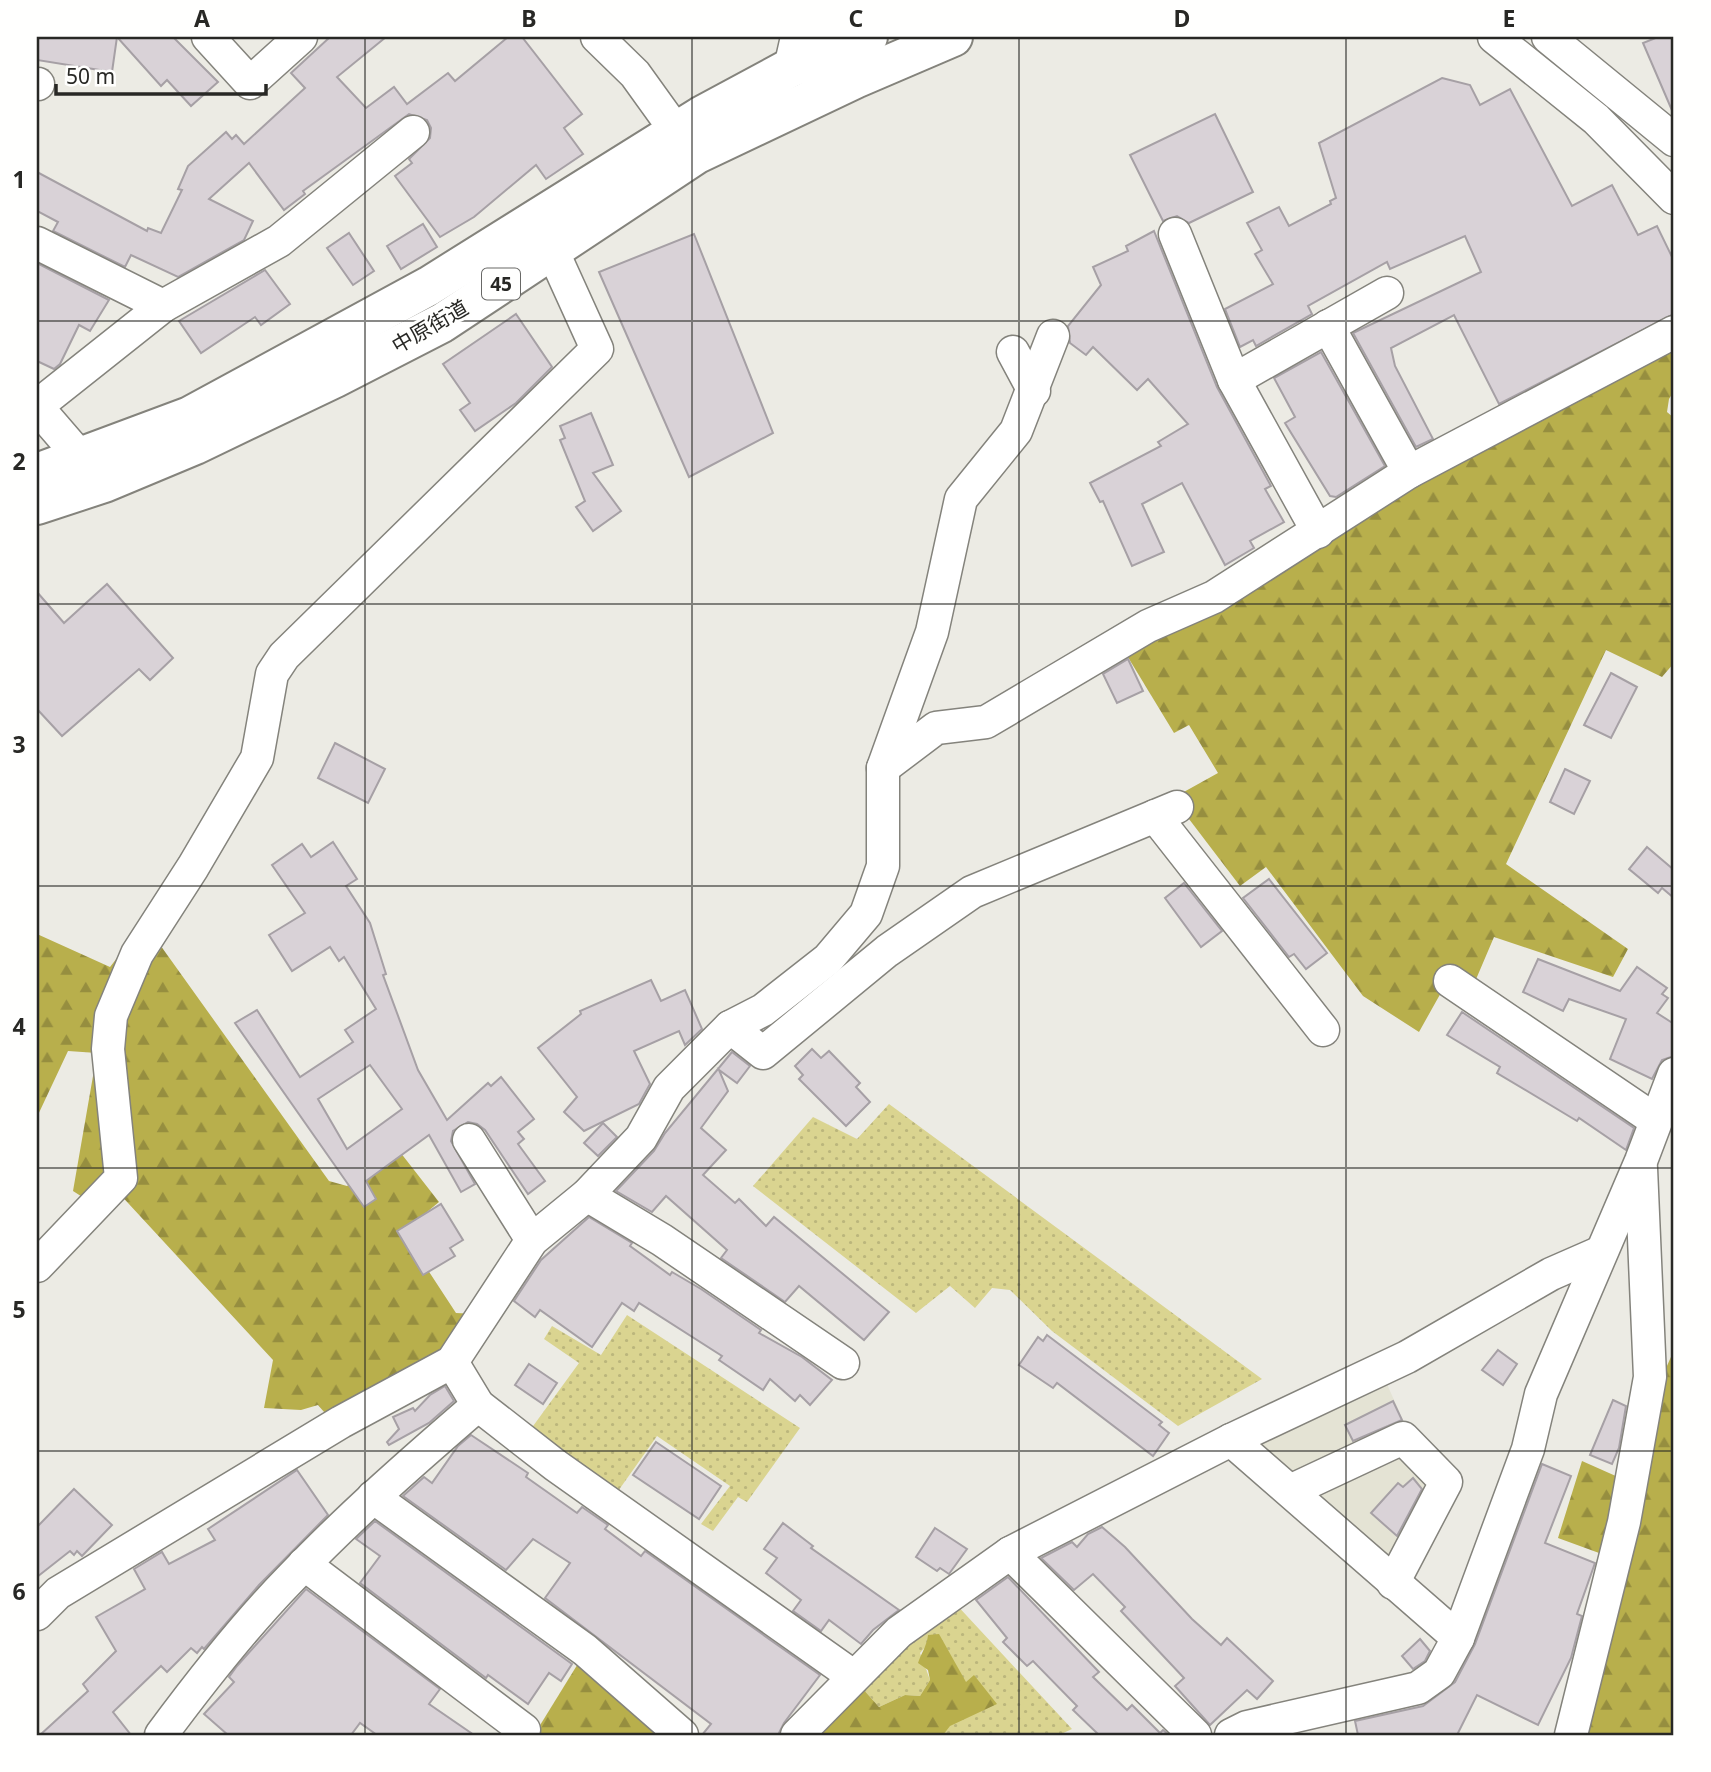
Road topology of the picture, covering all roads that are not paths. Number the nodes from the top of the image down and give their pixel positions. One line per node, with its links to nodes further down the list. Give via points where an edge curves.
1 (208, 37): 2 (street, via 250,83)
2 (301, 37)
3 (597, 37): 9 (street, via 635,74)
4 (867, 37): 8 (main road, 中原街道 / 45)
5 (953, 37): 14 (main road, 中原街道 / 45, via 697,155)
6 (1494, 37): 12 (street, via 1596,119)
7 (1548, 37): 11 (street)
8 (794, 52): 9 (main road, 中原街道 / 45)
9 (676, 131): 14 (main road, 中原街道 / 45)
10 (413, 132): 17 (street, via 279,241)
11 (1674, 140)
12 (1674, 198)
13 (1175, 234): 22 (street)
14 (542, 235): 25 (main road, 中原街道 / 45, via 429,286 190,416); 28 (main road, 中原街道 / 45, via 442,323 195,445); 41 (street, via 597,349 284,656 272,674 257,758 137,954 111,1016 108,1049 121,1178)
15 (37, 243): 17 (street)
16 (1387, 293): 18 (street)
17 (163, 306): 24 (street)
18 (1328, 326): 22 (street); 26 (street)
19 (1674, 332): 26 (street)
20 (1053, 336): 23 (street)
21 (1013, 352): 23 (street)
22 (1234, 380): 29 (street)
23 (1034, 391): 30 (street, via 1016,431 961,499 932,632)
24 (37, 406): 25 (street)
25 (81, 458): 27 (main road, 中原街道 / 45)
26 (1409, 472): 29 (street)
27 (37, 473)
28 (37, 505)
29 (1318, 532): 30 (street, via 1214,597 1149,626 986,722 936,727)
30 (883, 768): 32 (street, via 883,866 866,915 828,958 763,1010)
31 (1450, 981): 35 (street)
32 (730, 1027): 33 (street, via 763,1053 887,951 972,892 1166,812); 38 (street, via 669,1088 641,1138)
33 (1323, 1030)
34 (1674, 1074): 35 (street)
35 (1655, 1120): 37 (street)
36 (469, 1140): 39 (street)
37 (1641, 1161): 40 (street); 45 (street)
38 (587, 1195): 39 (street); 44 (street, via 662,1240)
39 (532, 1240): 43 (street)
40 (1599, 1254): 47 (street, via 1551,1274 1407,1357); 54 (street, via 1541,1394 1528,1449)
41 (37, 1266)
42 (1674, 1350): 45 (street)
43 (452, 1362): 46 (street); 53 (street, via 341,1422 70,1586)
44 (843, 1363)
45 (1650, 1377): 62 (street, via 1624,1522)
46 (478, 1405): 49 (street); 55 (street, via 555,1465)
47 (1231, 1440): 48 (street); 50 (street)
48 (1292, 1490): 52 (street); 52 (street, via 1403,1437 1446,1482)
49 (373, 1497): 51 (street); 58 (street, via 585,1650)
50 (1010, 1553): 55 (street, via 899,1632); 60 (street)
51 (304, 1564): 56 (street); 57 (street, via 206,1674)
52 (1393, 1583): 54 (street)
53 (37, 1614)
54 (1458, 1638): 61 (street, via 1438,1673 1418,1688 1258,1724)
55 (853, 1676): 59 (street)
56 (524, 1730)
57 (162, 1735)
58 (682, 1735)
59 (797, 1735)
60 (1195, 1735)
61 (1231, 1735)
62 (1571, 1735)

